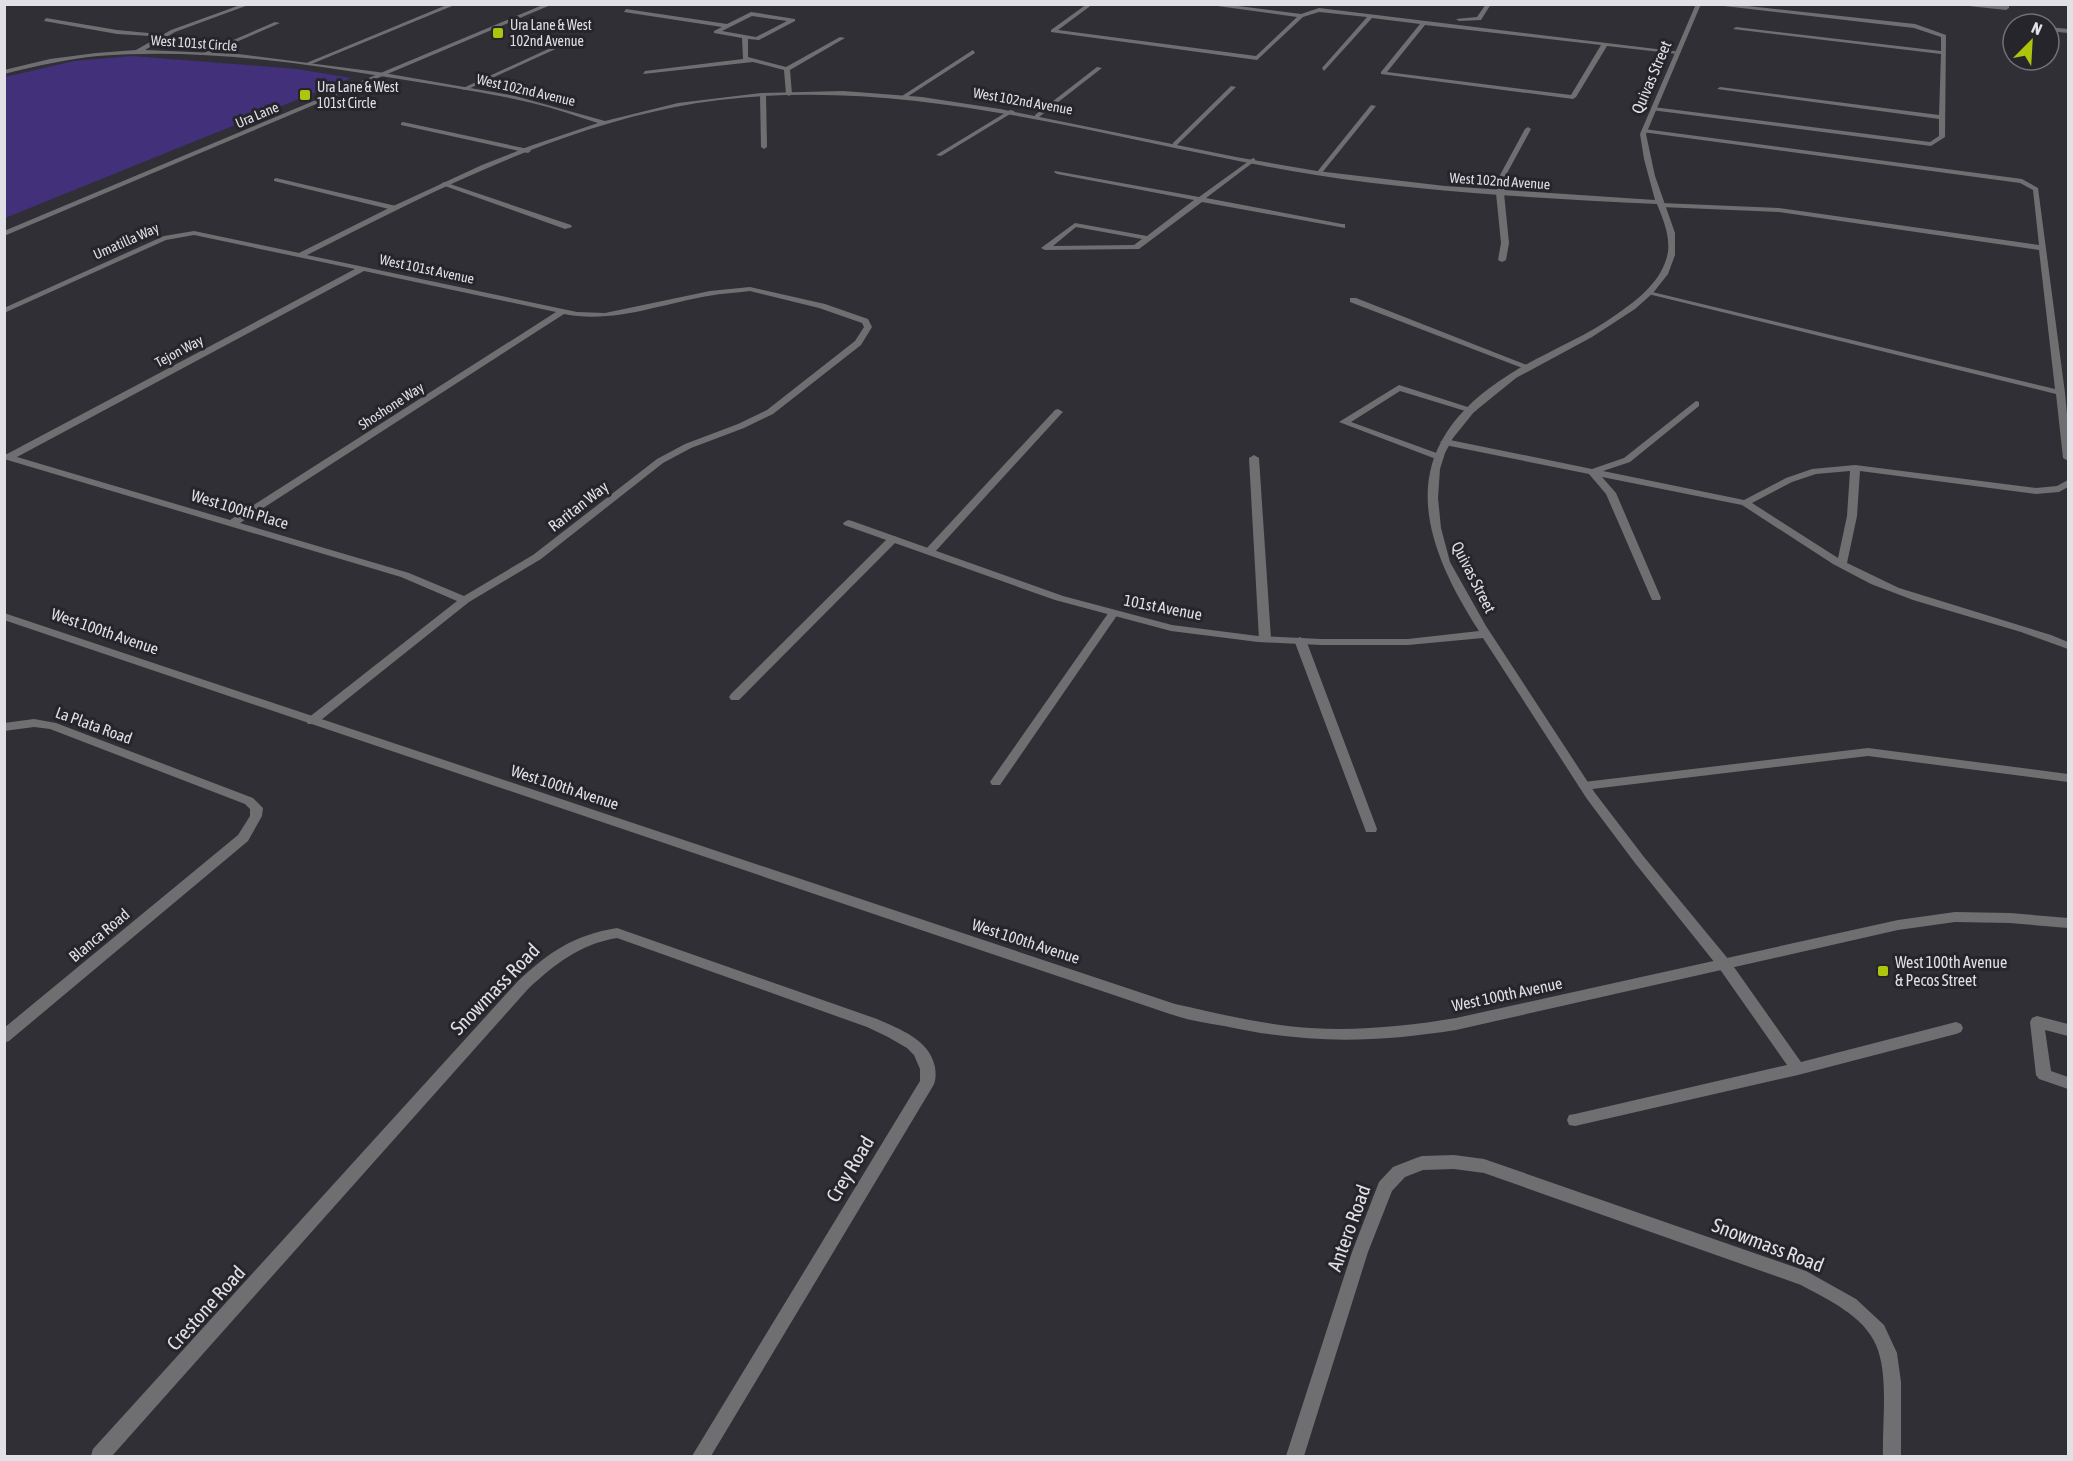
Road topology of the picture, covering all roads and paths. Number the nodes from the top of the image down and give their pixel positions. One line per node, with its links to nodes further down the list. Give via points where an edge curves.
1 (249, 4): 23 (street)
2 (551, 4): 40 (street, Ura Lane)
3 (1091, 4): 15 (street, via 1053,31 1257,58)
4 (1205, 4): 15 (street)
5 (1334, 4): 14 (street)
6 (1489, 4): 17 (street, via 1479,19)
7 (1699, 4): 30 (street, Quivas Street)
8 (1709, 4): 31 (street, via 1915,26 1944,36)
9 (1952, 4): 10 (street, via 1996,9 2006,8)
10 (2006, 4)
11 (454, 5): 34 (street)
12 (1320, 7): 15 (street); 16 (street)
13 (626, 11): 21 (street)
14 (1412, 14)
15 (1301, 16)
16 (1371, 16): 19 (street); 37 (street)
17 (1446, 18)
18 (46, 20): 23 (street, via 117,32)
19 (1424, 22): 26 (street); 26 (street, via 1383,73 1573,97)
20 (277, 23): 32 (street)
21 (727, 26): 24 (street, via 716,32); 24 (street, via 751,14 793,20 757,39)
22 (1736, 29): 31 (street)
23 (166, 34): 28 (street)
24 (745, 37): 33 (street, via 745,58)
25 (842, 38): 36 (street)
26 (1605, 44): 30 (street)
27 (559, 46): 42 (street)
28 (139, 51): 32 (street, West 101st Circle); 38 (street, West 101st Circle)
29 (973, 52): 46 (street)
30 (1678, 52): 48 (street, Quivas Street)
31 (1944, 53): 51 (street)
32 (204, 54): 34 (street, West 101st Circle)
33 (753, 60): 36 (street); 39 (street)
34 (308, 64): 40 (street, West 101st Circle)
35 (1099, 68): 50 (street)
36 (787, 69): 44 (street)
37 (1324, 69)
38 (4, 70)
39 (645, 73)
40 (383, 75): 42 (street, West 102nd Avenue); 71 (street, Ura Lane)
41 (1233, 87): 56 (street)
42 (464, 88): 52 (street, West 102nd Avenue, via 536,102)
43 (1720, 89): 51 (street)
44 (789, 94): 45 (street, West 102nd Avenue); 46 (street, West 102nd Avenue)
45 (763, 95): 52 (street, West 102nd Avenue, via 678,105); 57 (street)
46 (905, 96): 49 (street, West 102nd Avenue)
47 (1373, 106): 62 (street)
48 (1653, 109): 51 (street, via 1931,144 1942,137); 55 (street, Quivas Street)
49 (1012, 111): 50 (street, West 102nd Avenue); 59 (street)
50 (1037, 116): 56 (street, West 102nd Avenue)
51 (1942, 117)
52 (604, 123): 58 (street)
53 (403, 124): 58 (street)
54 (1528, 129): 65 (street, via 1503,175)
55 (1644, 131): 67 (street, Quivas Street, via 1644,152); 73 (street, via 2022,181 2036,189)
56 (1175, 144): 60 (street, West 102nd Avenue)
57 (764, 147)
58 (528, 151): 64 (street)
59 (939, 155)
60 (1253, 160): 62 (street, West 102nd Avenue); 66 (street)
61 (1057, 172): 66 (street)
62 (1319, 173): 65 (street, West 102nd Avenue)
63 (276, 180): 68 (street)
64 (444, 184): 68 (street); 70 (street)
65 (1500, 193): 67 (street, West 102nd Avenue); 75 (street, via 1505,243)
66 (1199, 199): 69 (street); 72 (street)
67 (1660, 203): 73 (street, West 102nd Avenue, via 1779,210); 77 (street, Quivas Street, via 1670,224 1671,256 1665,273)
68 (393, 208): 74 (street)
69 (1342, 226)
70 (568, 227)
71 (4, 234)
72 (1148, 238): 72 (street, via 1075,225 1045,248 1136,247)
73 (2044, 248): 83 (street)
74 (301, 255): 76 (street, West 101st Avenue); 79 (street, Umatilla Way, via 194,233 172,236)
75 (1502, 260)
76 (362, 269): 80 (street, West 101st Avenue); 88 (street, Tejon Way)
77 (1648, 293): 82 (street, Quivas Street, via 1602,330); 83 (street)
78 (1353, 300): 82 (street)
79 (4, 311)
80 (563, 311): 81 (street, West 101st Avenue, via 605,315 710,293 750,289 858,317); 96 (street, Shoshone Way)
81 (868, 327): 102 (street, Raritan Way, via 858,343 770,412 666,457 537,557)
82 (1528, 367): 85 (street, Quivas Street, via 1492,390)
83 (2061, 393): 91 (street)
84 (1695, 404): 93 (street, via 1627,460)
85 (1472, 410): 87 (street, Quivas Street); 89 (street, via 1399,388 1344,422)
86 (1058, 412): 99 (street)
87 (1445, 442): 89 (street, Quivas Street); 93 (street)
88 (7, 457): 96 (street, West 100th Place)
89 (1440, 457): 105 (street, Quivas Street, via 1434,487 1441,548)
90 (1254, 458): 106 (street)
91 (2068, 458)
92 (1855, 468): 94 (street, via 2036,491 2059,489); 95 (street, via 1815,471); 100 (street, via 1852,516)
93 (1592, 472): 95 (street); 101 (street, via 1611,494)
94 (2068, 483)
95 (1745, 503): 100 (street)
96 (234, 522): 102 (street, West 100th Place, via 405,575)
97 (848, 523): 98 (street, 101st Avenue)
98 (893, 539): 99 (street, 101st Avenue); 109 (street)
99 (929, 552): 103 (street, 101st Avenue)
100 (1842, 564): 108 (street, via 1895,590 2023,628)
101 (1656, 598)
102 (465, 600): 110 (street, Raritan Way)
103 (1113, 614): 106 (street, 101st Avenue, via 1171,628); 113 (street)
104 (4, 616): 110 (street, West 100th Avenue)
105 (1486, 633): 107 (street, 101st Avenue, via 1408,642); 114 (street, Quivas Street)
106 (1265, 639): 107 (street, 101st Avenue)
107 (1300, 640): 115 (street)
108 (2068, 646)
109 (735, 697)
110 (312, 721): 118 (street, West 100th Avenue, via 1175,1010 1256,1027 1328,1035 1395,1034)
111 (4, 727): 116 (street, La Plata Road, via 34,723 52,726 249,801 257,808 256,816 243,838)
112 (2068, 778): 114 (street, via 1868,752)
113 (996, 782)
114 (1584, 786): 118 (street, Quivas Street)
115 (1371, 829)
116 (217, 860): 122 (street, Blanca Road)
117 (2068, 922): 118 (street, West 100th Avenue, via 1955,917 1898,925)
118 (1724, 964): 123 (street, Quivas Street)
119 (760, 982): 126 (street, Snowmass Road, via 617,933 571,946 523,985); 129 (street, Crey Road, via 910,1041 924,1054 928,1082)
120 (1956, 1028): 123 (street)
121 (2068, 1030): 124 (street, via 2037,1022 2044,1076)
122 (4, 1037)
123 (1798, 1069): 125 (street)
124 (2068, 1083)
125 (1575, 1120)
126 (342, 1187): 128 (street, Crestone Road)
127 (1690, 1238): 130 (street, Antero Road, via 1484,1166 1422,1163 1399,1172 1385,1187 1360,1252); 131 (street, Snowmass Road, via 1806,1279 1835,1293 1859,1311 1884,1339 1890,1361)
128 (100, 1456)
129 (701, 1456)
130 (1295, 1456)
131 (1892, 1456)

